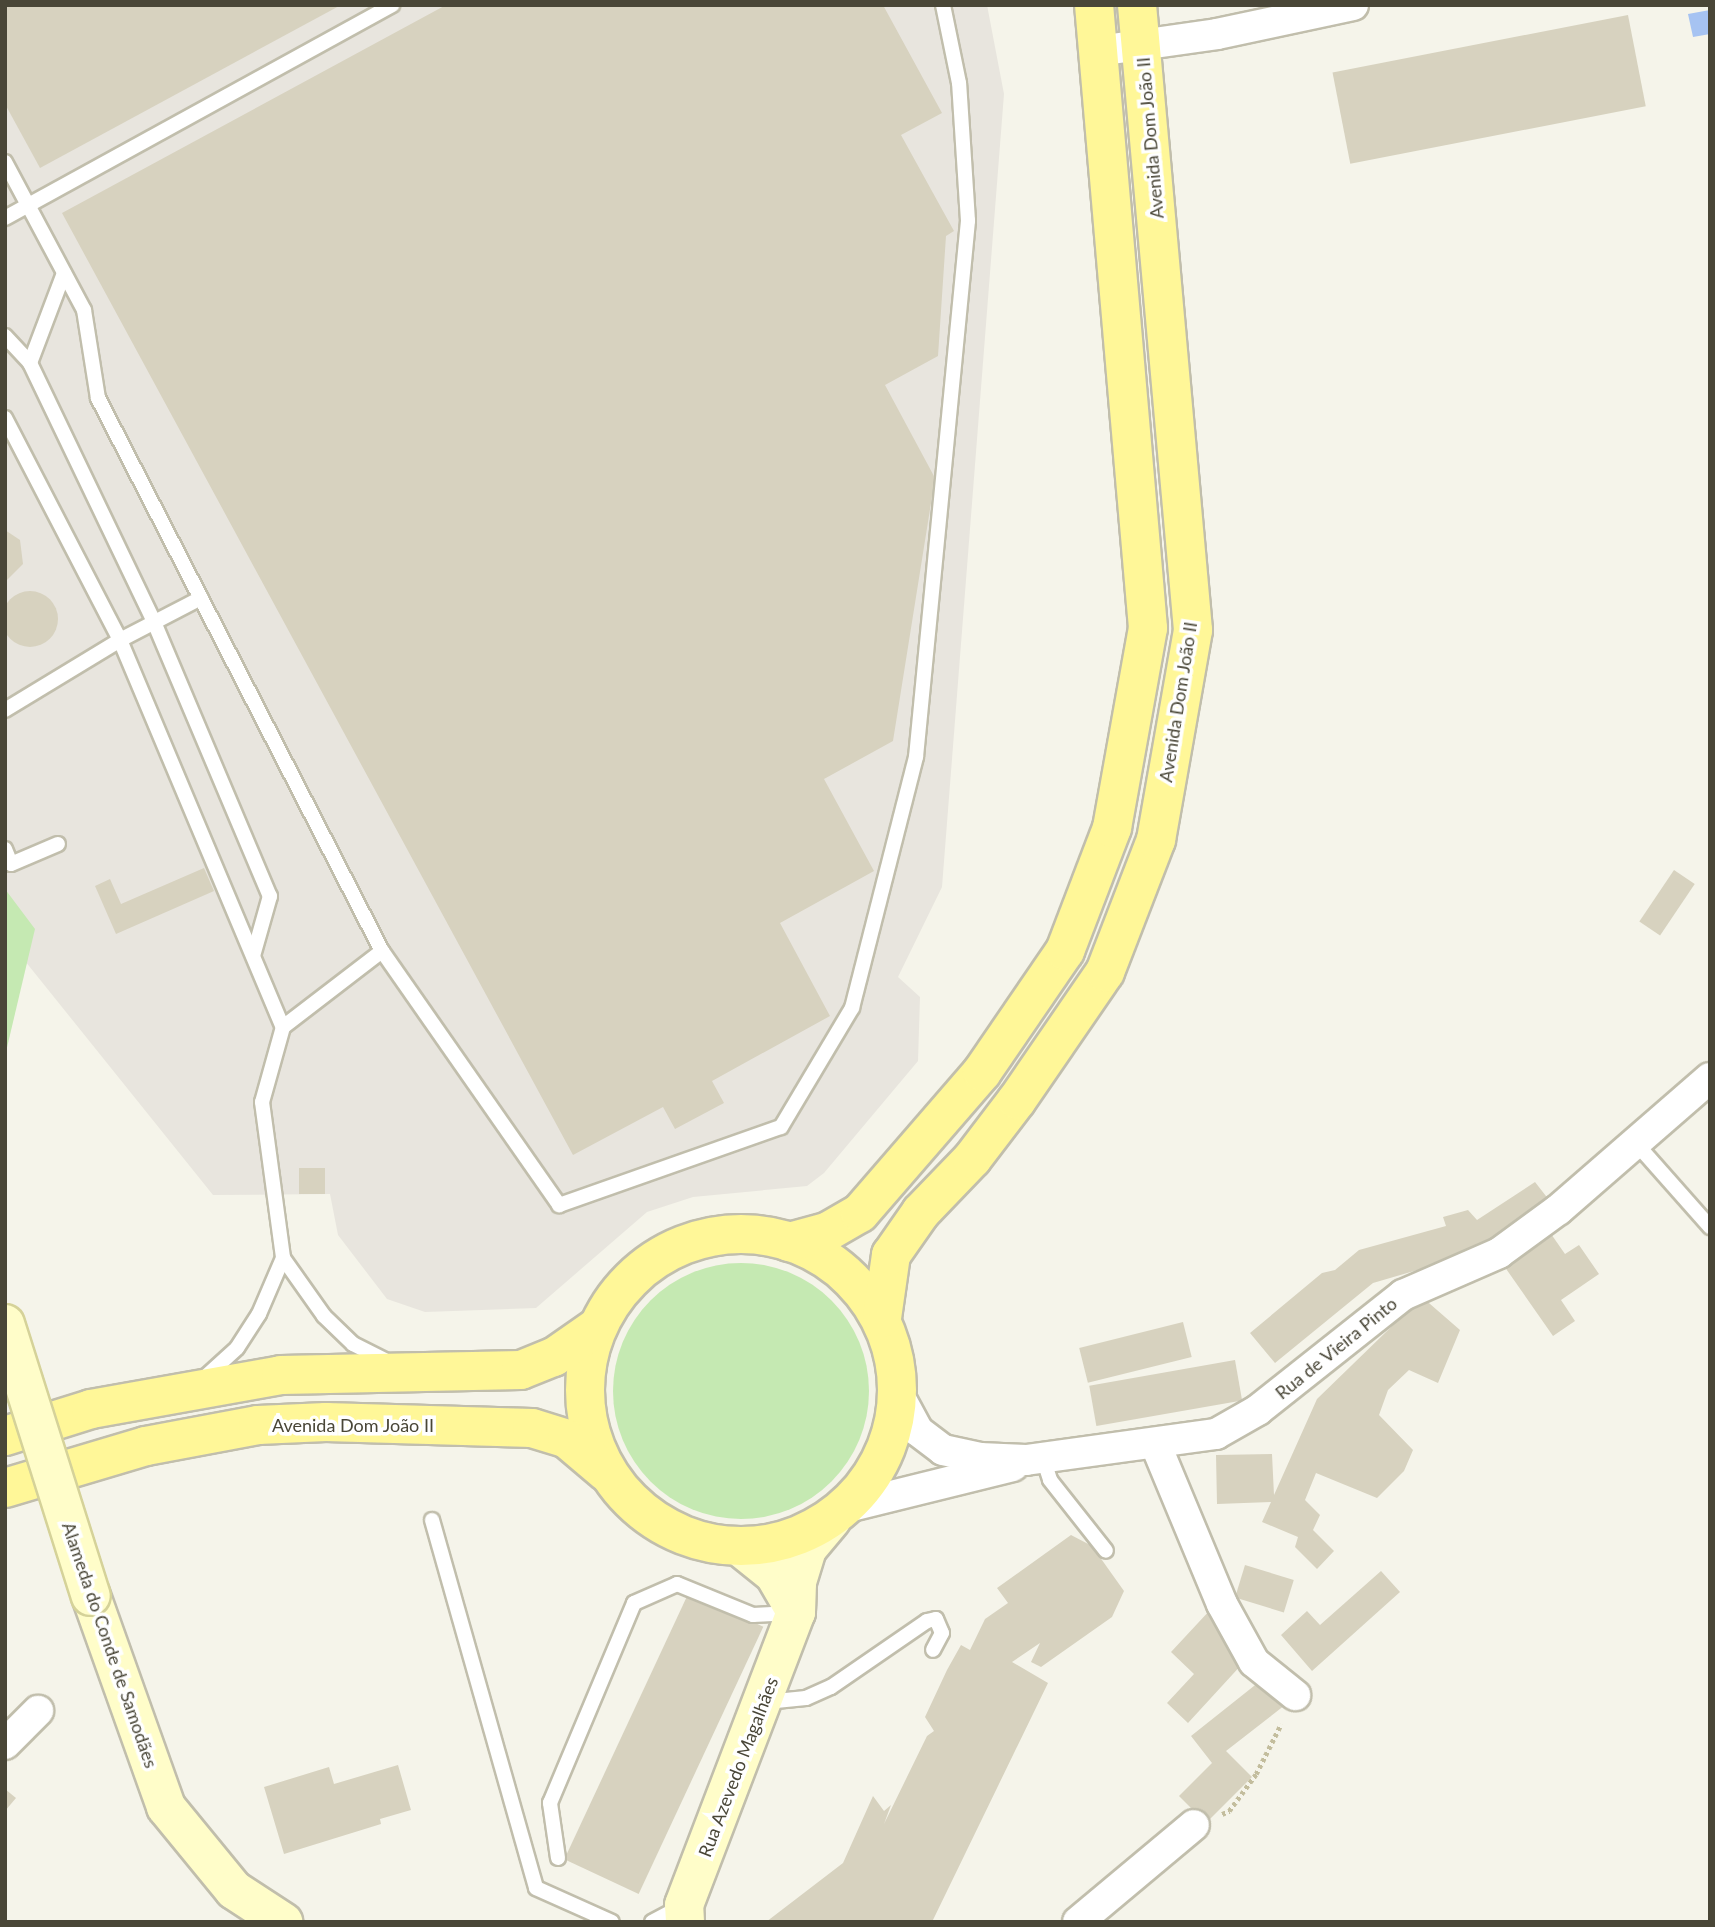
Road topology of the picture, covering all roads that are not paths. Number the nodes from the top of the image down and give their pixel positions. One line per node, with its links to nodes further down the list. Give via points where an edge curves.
1 (392, 5): 10 (lane)
2 (943, 5): 22 (lane, via 958,83 968,220 916,757 852,1008 781,1127 559,1205)
3 (1094, 5): 8 (main road)
4 (1137, 5): 7 (main road, Avenida Dom João II)
5 (1353, 5): 6 (street)
6 (1314, 9): 7 (street)
7 (1142, 46): 8 (street); 30 (main road, Avenida Dom João II, via 1193,630 1156,840 1105,972 1017,1100 972,1158 921,1212 891,1255)
8 (1098, 51): 28 (main road, via 1148,628 1112,828 1065,951 982,1072 860,1213 827,1232)
9 (5, 162): 10 (lane)
10 (28, 205): 11 (lane); 12 (lane)
11 (5, 218)
12 (64, 273): 14 (lane); 16 (lane, via 85,310 98,398)
13 (5, 336): 14 (lane)
14 (30, 363): 17 (lane)
15 (5, 418): 18 (lane)
16 (201, 598): 17 (lane); 22 (lane)
17 (154, 622): 18 (lane); 23 (lane, via 270,897)
18 (120, 640): 19 (lane); 23 (lane)
19 (5, 710)
20 (58, 844): 21 (lane, via 11,864)
21 (5, 849)
22 (382, 951): 24 (lane)
23 (253, 956): 24 (lane)
24 (283, 1027): 29 (lane, via 262,1102)
25 (1710, 1078): 26 (street, Rua de Vieira Pinto)
26 (1634, 1141): 27 (lane); 37 (street, Rua de Vieira Pinto, via 1558,1210 1499,1253 1403,1295 1258,1410 1216,1434)
27 (1710, 1227)
28 (789, 1242): 30 (main road, via 842,1270); 32 (main road, via 759,1234 710,1237 663,1254 625,1285)
29 (283, 1258): 33 (lane, via 324,1316 353,1345); 34 (lane, via 260,1314 237,1348)
30 (882, 1318): 35 (main road)
31 (5, 1324): 54 (street, Alameda do Conde de Samodães, bridge, via 91,1596 166,1807 234,1890)
32 (597, 1327): 33 (main road, via 554,1357 522,1370); 39 (main road, via 586,1364 585,1403 593,1441)
33 (412, 1373): 34 (main road, via 281,1375)
34 (192, 1389): 36 (main road, via 91,1409)
35 (898, 1394): 38 (street, Rua de Vieira Pinto, via 918,1431 943,1450); 41 (main road, via 891,1436 874,1474)
36 (5, 1436)
37 (1155, 1443): 38 (street, Rua de Vieira Pinto); 47 (street, via 1222,1604 1254,1662)
38 (1035, 1459): 41 (street, Rua de Vieira Pinto); 44 (lane)
39 (610, 1476): 40 (main road, Avenida Dom João II, via 567,1439 532,1428 326,1422 258,1425 146,1446); 43 (main road, via 645,1514 690,1538)
40 (5, 1488)
41 (839, 1513): 43 (main road, via 788,1540); 45 (street, Rua Azevedo Magalhães, via 807,1549 797,1582)
42 (432, 1520): 55 (lane, via 536,1888)
43 (740, 1547): 45 (street, via 774,1574)
44 (1106, 1550)
45 (796, 1612): 48 (street, Rua Azevedo Magalhães); 52 (lane, via 753,1615 677,1584 634,1603 550,1803)
46 (933, 1650): 48 (lane, via 942,1633 936,1619 927,1620 831,1686 806,1698)
47 (1295, 1695)
48 (765, 1702): 53 (street, Rua Azevedo Magalhães)
49 (38, 1711): 50 (street)
50 (5, 1744)
51 (1194, 1825): 56 (street)
52 (558, 1858)
53 (674, 1916)
54 (283, 1922)
55 (612, 1922)
56 (1078, 1922)

